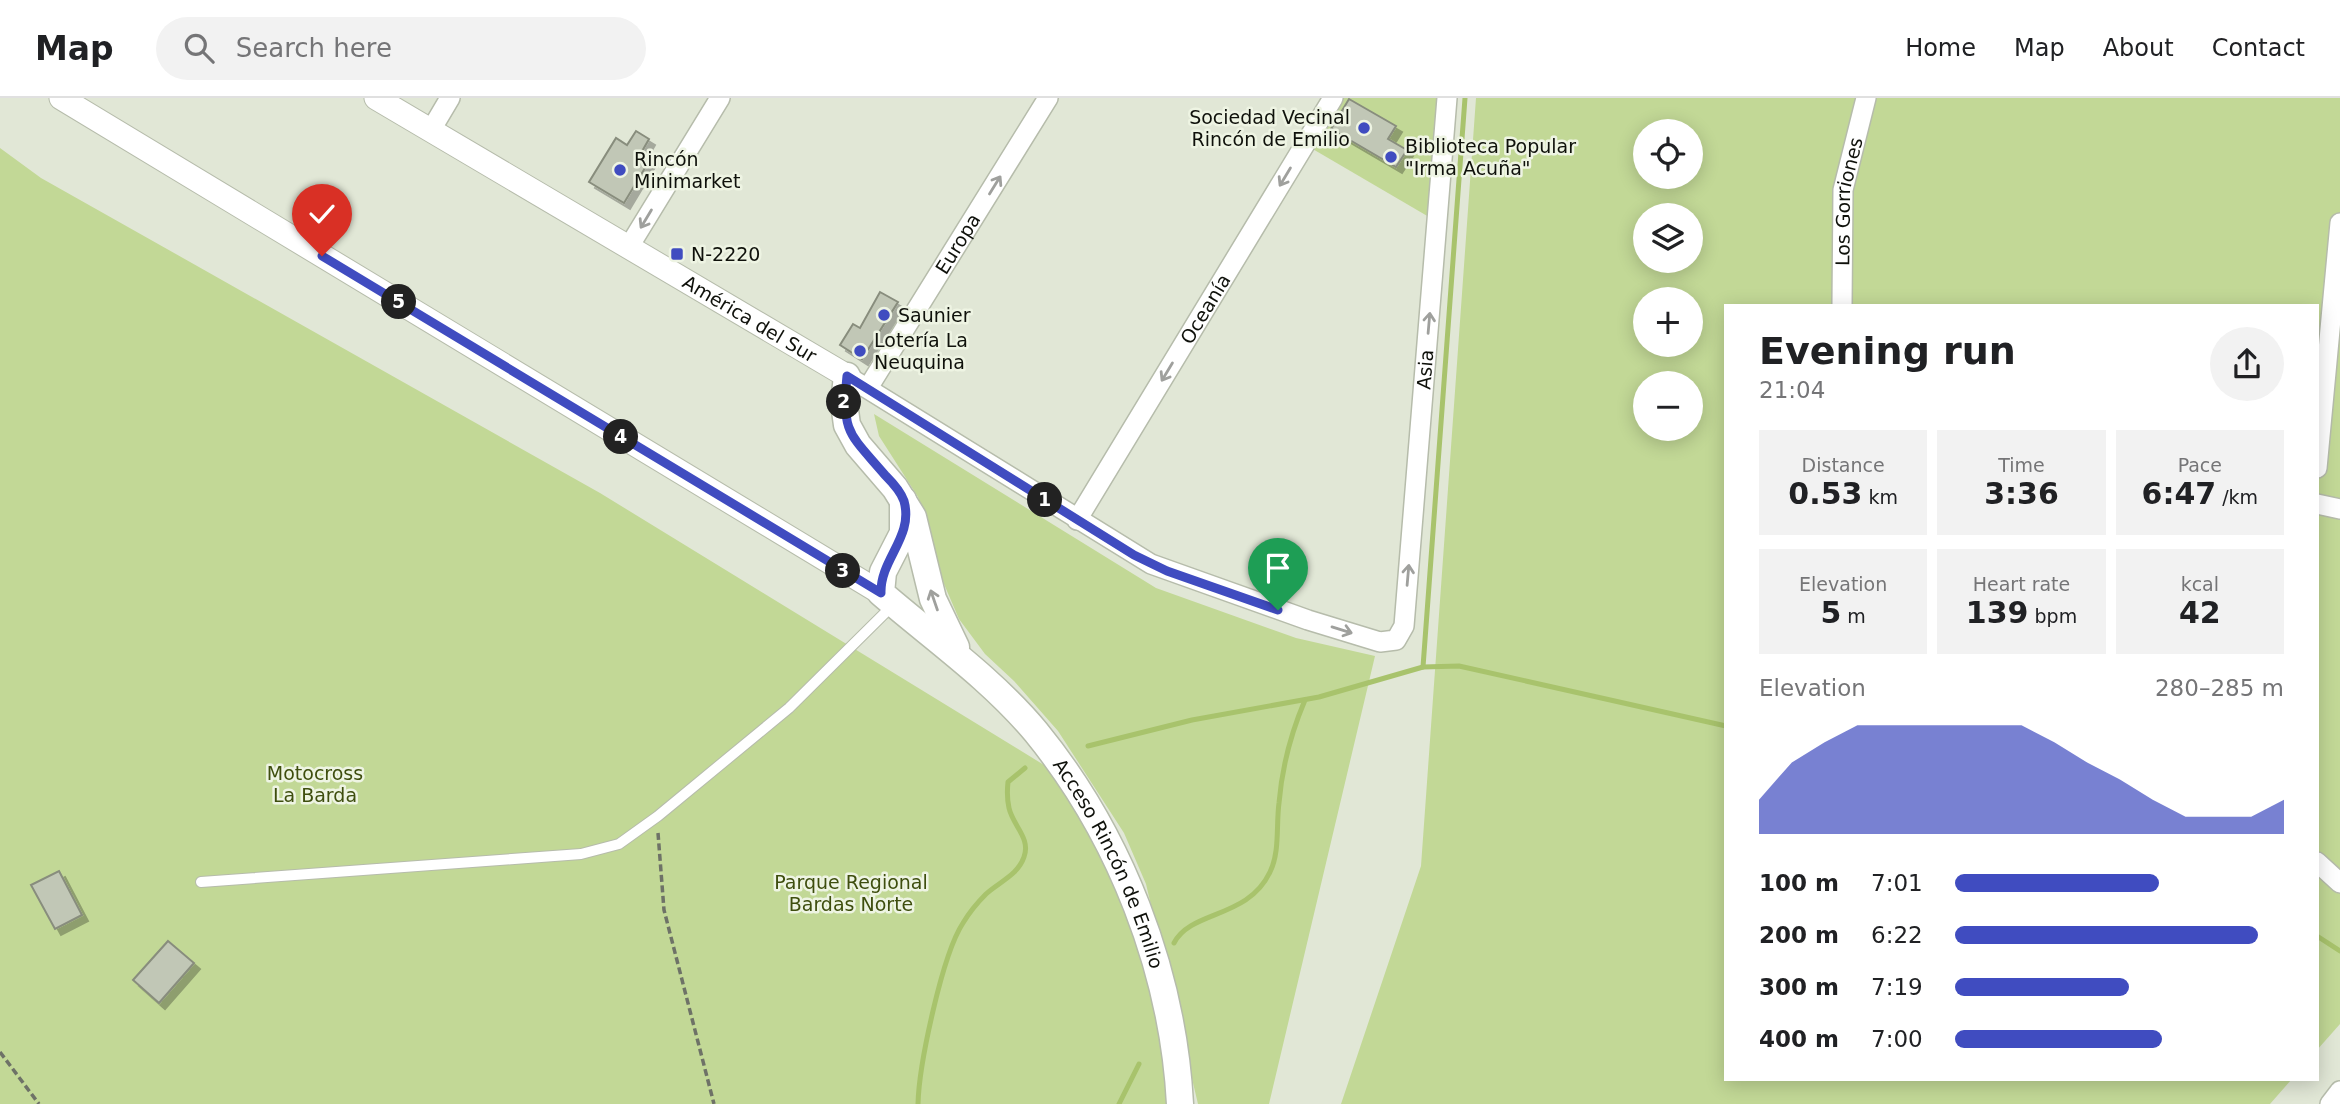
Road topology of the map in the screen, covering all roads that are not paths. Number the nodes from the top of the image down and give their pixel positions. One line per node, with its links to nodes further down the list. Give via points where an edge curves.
1 (61, 98): 19 (street, Acceso Rincón de Emilio)
2 (376, 98): 9 (street, América del Sur)
3 (450, 98): 9 (street)
4 (720, 98): 11 (street, one-way to 11)
5 (1048, 98): 13 (street, Europa, one-way to 5)
6 (1334, 98): 18 (street, Oceanía, one-way to 18)
7 (1447, 98): 20 (street, Asia, one-way to 7, via 1404,625)
8 (1866, 98): 12 (street, Los Gorriones, via 1843,190)
9 (431, 130): 11 (street, América del Sur)
10 (2340, 222): 14 (street)
11 (630, 245): 13 (street, América del Sur)
12 (1842, 304)
13 (858, 382): 15 (main road, Acceso Rincón de Emilio, via 844,403 846,425); 18 (street, América del Sur)
14 (2319, 447)
15 (904, 500): 19 (main road, via 903,533 883,572); 21 (main road, Acceso Rincón de Emilio, one-way to 15, via 933,599 917,528)
16 (2319, 504): 17 (street)
17 (2340, 509)
18 (1077, 520): 20 (street, América del Sur, one-way to 20, via 1167,571 1330,627 1380,642)
19 (888, 598): 21 (main road, Acceso Rincón de Emilio); 23 (lane, via 789,708 619,844 581,854)
20 (1396, 640)
21 (964, 661): 26 (main road, Acceso Rincón de Emilio, via 1035,731 1111,849 1139,913 1160,983)
22 (2319, 864): 24 (street)
23 (201, 882)
24 (2340, 883)
25 (2340, 1091): 27 (street)
26 (1180, 1104)
27 (2330, 1104)

